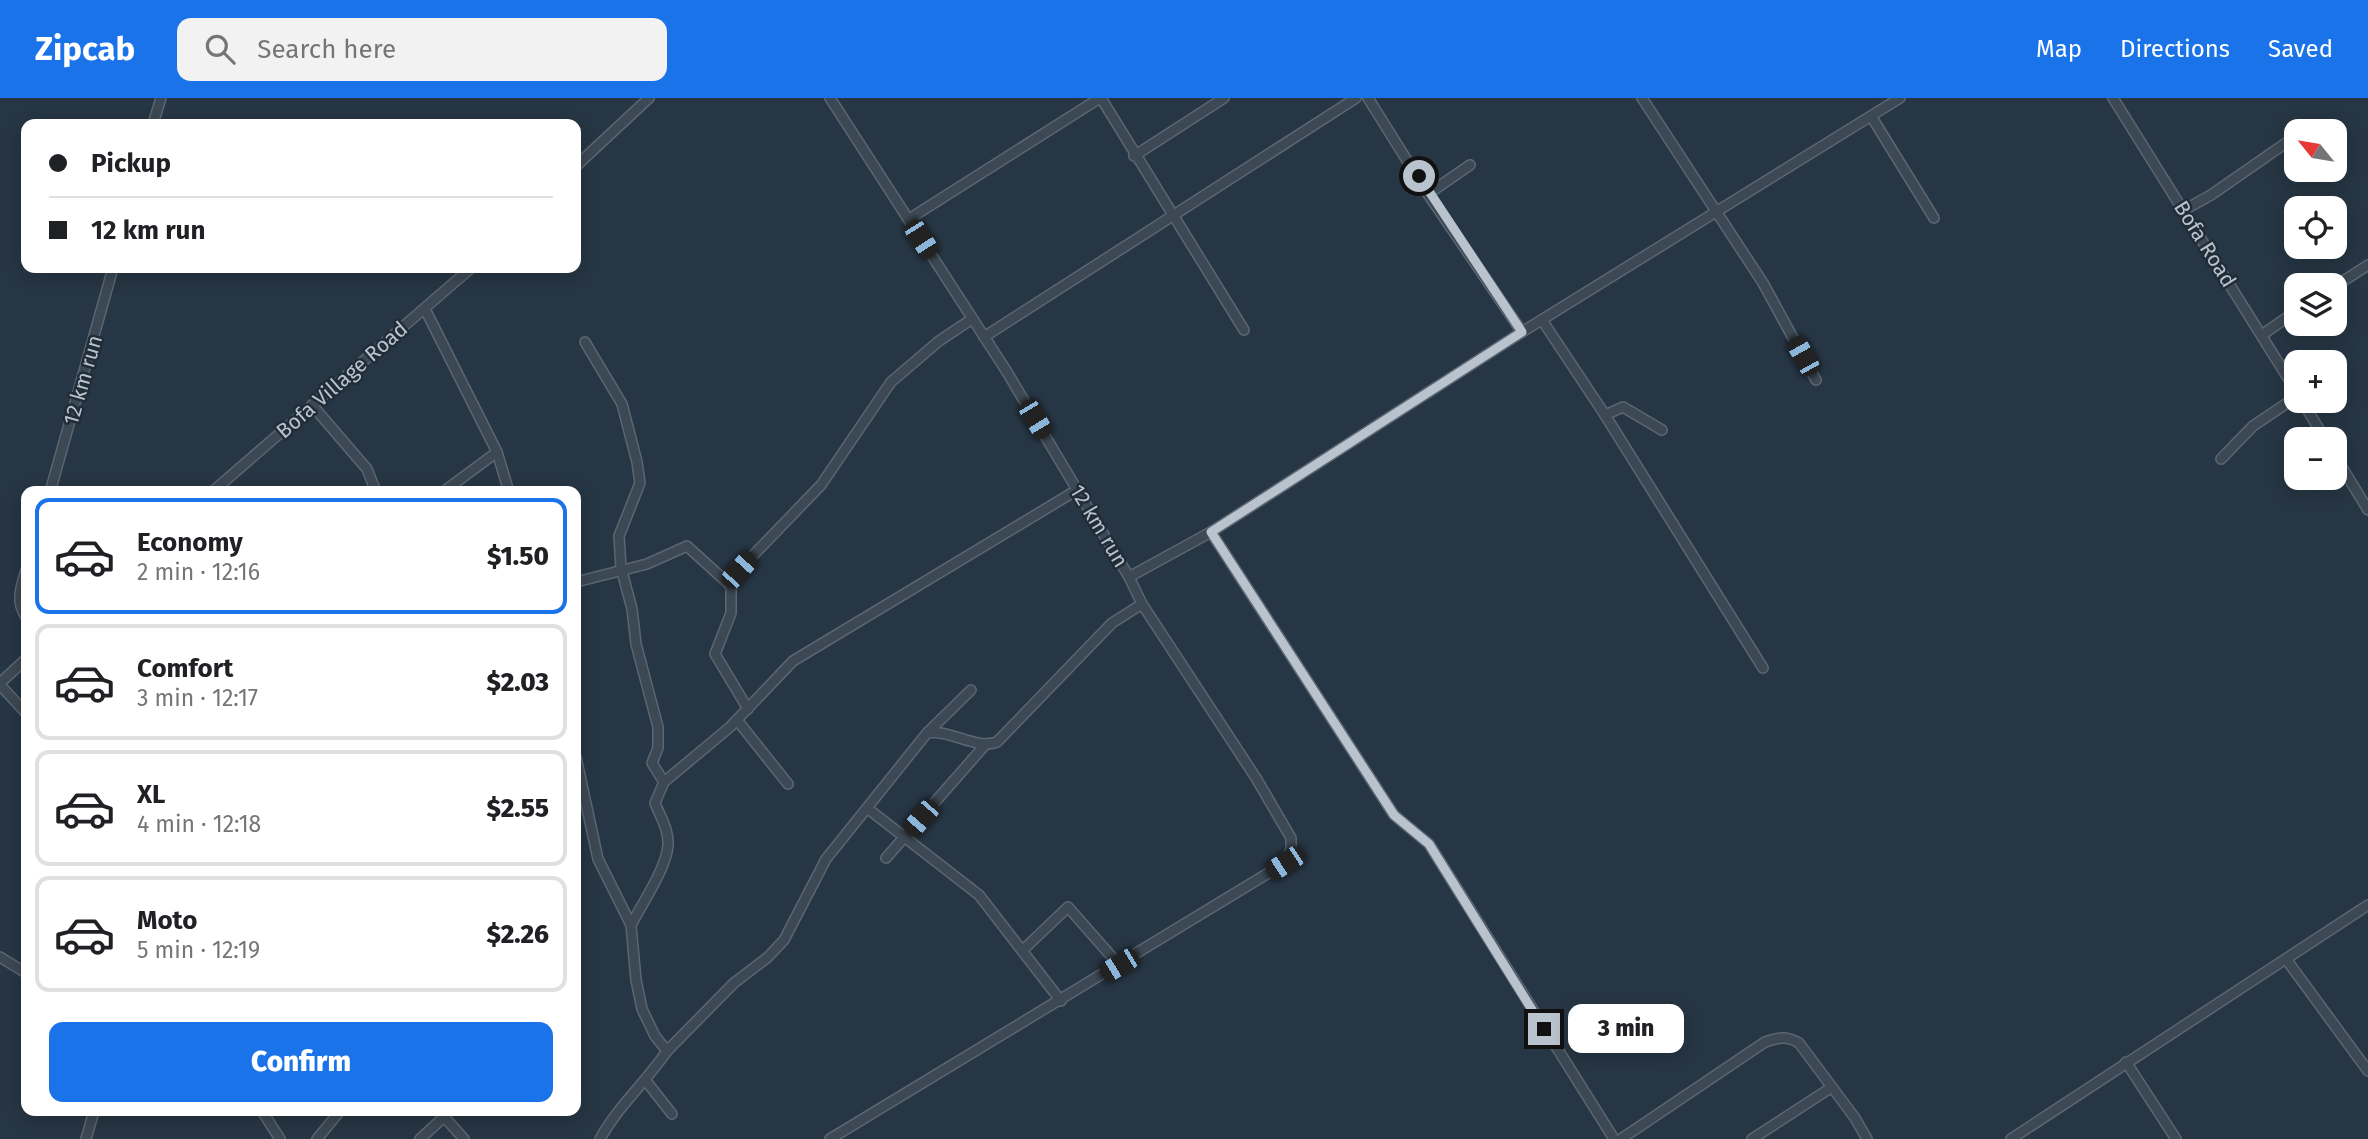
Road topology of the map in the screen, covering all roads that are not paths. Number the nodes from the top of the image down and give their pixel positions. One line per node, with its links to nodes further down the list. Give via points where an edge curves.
1 (161, 98): 12 (street)
2 (649, 98): 15 (street)
3 (830, 98): 22 (street, 12 km run)
4 (1100, 98): 14 (street); 22 (street)
5 (1224, 98): 14 (street)
6 (1356, 98): 20 (street)
7 (1368, 98): 17 (street)
8 (1642, 98): 19 (street)
9 (1900, 98): 11 (street, 12 km run)
10 (2113, 98): 18 (street, Bofa Road)
11 (1871, 116): 19 (street, 12 km run); 21 (street)
12 (155, 119)
13 (2284, 144): 18 (street)
14 (1134, 156): 20 (street)
15 (581, 161)
16 (1470, 165): 17 (street)
17 (1428, 194): 32 (street)
18 (2184, 210): 33 (street, Bofa Road)
19 (1717, 211): 30 (street, 12 km run); 37 (street)
20 (1173, 216): 31 (street); 34 (street)
21 (1934, 218)
22 (909, 219): 28 (street, 12 km run)
23 (2368, 265): 26 (street)
24 (112, 273): 45 (street, 12 km run)
25 (465, 273): 27 (street, Bofa Village Road)
26 (2347, 279)
27 (425, 309): 38 (street, Bofa Village Road); 42 (street)
28 (972, 318): 34 (street, 12 km run); 57 (street, via 891,382 821,485 739,570)
29 (2284, 319): 33 (street)
30 (1542, 320): 32 (street, 12 km run); 40 (street)
31 (1244, 330)
32 (1522, 332): 52 (street, 12 km run)
33 (2262, 335): 36 (street, Bofa Road)
34 (984, 337): 50 (street, 12 km run)
35 (585, 342): 53 (street, via 622,404 637,462 640,483 619,536)
36 (2284, 371)
37 (1816, 380)
38 (312, 405): 46 (street, Bofa Village Road); 47 (street, via 368,469)
39 (2284, 405): 43 (street, via 2253,426)
40 (1605, 415): 41 (street, via 1623,407); 61 (street)
41 (1662, 430)
42 (497, 452): 48 (street); 49 (street)
43 (2221, 459)
44 (2347, 475): 51 (street)
45 (52, 486)
46 (219, 486)
47 (374, 486)
48 (451, 486)
49 (507, 486)
50 (1077, 490): 54 (street, 12 km run); 65 (street, via 793,661)
51 (2368, 510)
52 (1211, 532): 54 (street, 12 km run); 101 (street, via 1394,815 1429,844)
53 (621, 568): 55 (street); 57 (street, via 647,564 687,546); 70 (street, via 658,727 652,763)
54 (1129, 577): 58 (street)
55 (581, 580)
56 (21, 587): 59 (street)
57 (732, 587): 65 (street, via 731,613 715,654)
58 (1142, 604): 68 (street, via 1112,623 998,742); 80 (street, via 1256,778 1291,838 1291,849 1285,863)
59 (21, 608)
60 (21, 664): 62 (street)
61 (1763, 668)
62 (0, 684): 64 (street)
63 (971, 690): 67 (street)
64 (21, 707)
65 (748, 709): 66 (street)
66 (737, 720): 70 (street); 71 (street)
67 (927, 733): 68 (street, via 938,731); 72 (street)
68 (985, 745): 73 (street)
69 (581, 780): 76 (street, via 598,859)
70 (664, 782): 76 (street, via 655,803 666,830 665,858)
71 (788, 784)
72 (867, 808): 73 (street); 83 (street, via 827,859 784,940)
73 (905, 837): 74 (street); 77 (street, via 979,895)
74 (886, 858)
75 (2368, 905): 79 (street)
76 (631, 925): 83 (street, via 642,1009)
77 (1024, 949): 80 (street, via 1068,907); 82 (street)
78 (0, 957): 81 (street)
79 (2286, 958): 84 (street); 85 (street)
80 (1119, 965): 82 (street)
81 (21, 970)
82 (1061, 1000): 100 (street)
83 (667, 1051): 86 (street)
84 (2126, 1062): 105 (street); 106 (street)
85 (2368, 1071)
86 (646, 1080): 88 (street); 99 (street, via 621,1106)
87 (1832, 1087): 102 (street, via 1799,1044 1778,1037); 103 (street); 104 (street)
88 (672, 1114)
89 (93, 1116): 94 (street)
90 (264, 1116): 95 (street)
91 (336, 1116): 96 (street)
92 (440, 1116): 97 (street)
93 (444, 1116): 98 (street)
94 (86, 1139)
95 (280, 1139)
96 (317, 1139)
97 (420, 1139)
98 (464, 1139)
99 (600, 1139)
100 (830, 1139)
101 (1614, 1139)
102 (1621, 1139)
103 (1752, 1139)
104 (1867, 1139)
105 (2011, 1139)
106 (2176, 1139)

